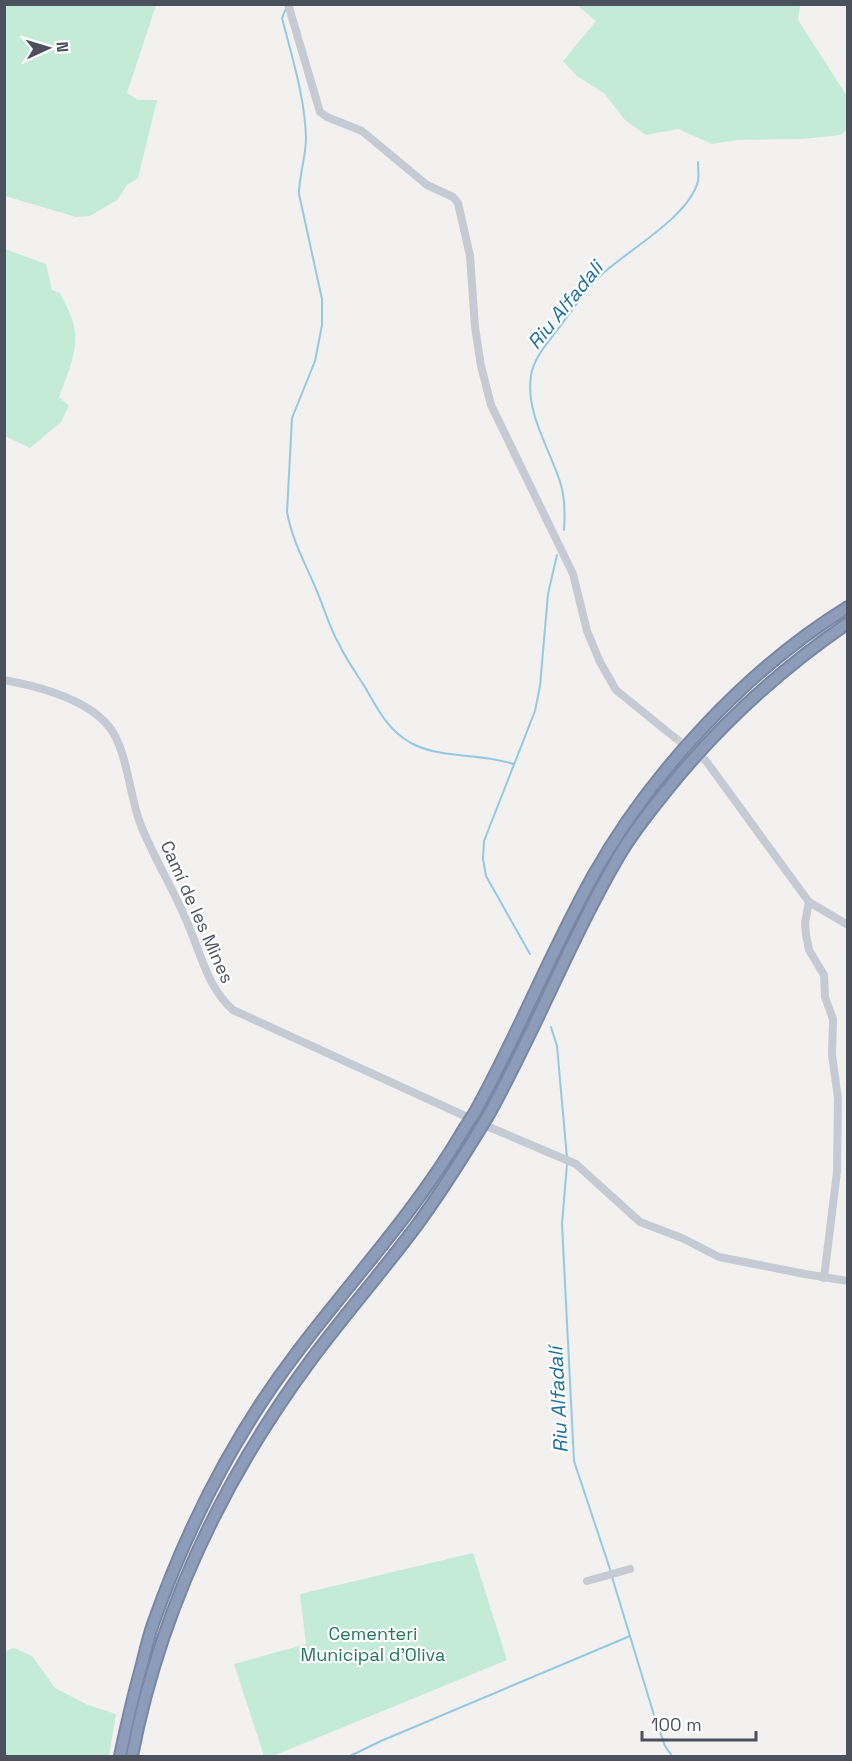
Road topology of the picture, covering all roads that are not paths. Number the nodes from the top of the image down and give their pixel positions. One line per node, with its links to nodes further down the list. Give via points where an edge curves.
1 (288, 4): 5 (street, via 320,112 362,131 427,185 459,203 470,256 474,327 491,405 573,574 587,631 610,680 616,690)
2 (848, 607): 9 (highway, via 752,680 654,784 594,874 502,1064)
3 (848, 623): 10 (highway, via 806,651 725,723 635,831 590,910)
4 (4, 680): 9 (street, Camí de les Mines, via 56,693 94,711 111,727 141,825 186,918 208,978 223,1001 233,1010)
5 (674, 737)
6 (706, 761): 7 (street)
7 (809, 902): 8 (street); 11 (street, via 806,935 809,950 824,975 825,997 833,1019 832,1055 838,1098 837,1172)
8 (848, 925)
9 (470, 1114): 15 (highway, bridge, via 440,1170 297,1353 213,1485 152,1626)
10 (488, 1122): 11 (street, via 576,1164 649,1227 719,1257); 16 (highway, bridge, via 417,1225 310,1360 227,1488 168,1621)
11 (824, 1278): 12 (street)
12 (848, 1281)
13 (627, 1570): 14 (street)
14 (587, 1581)
15 (120, 1756)
16 (132, 1756)

